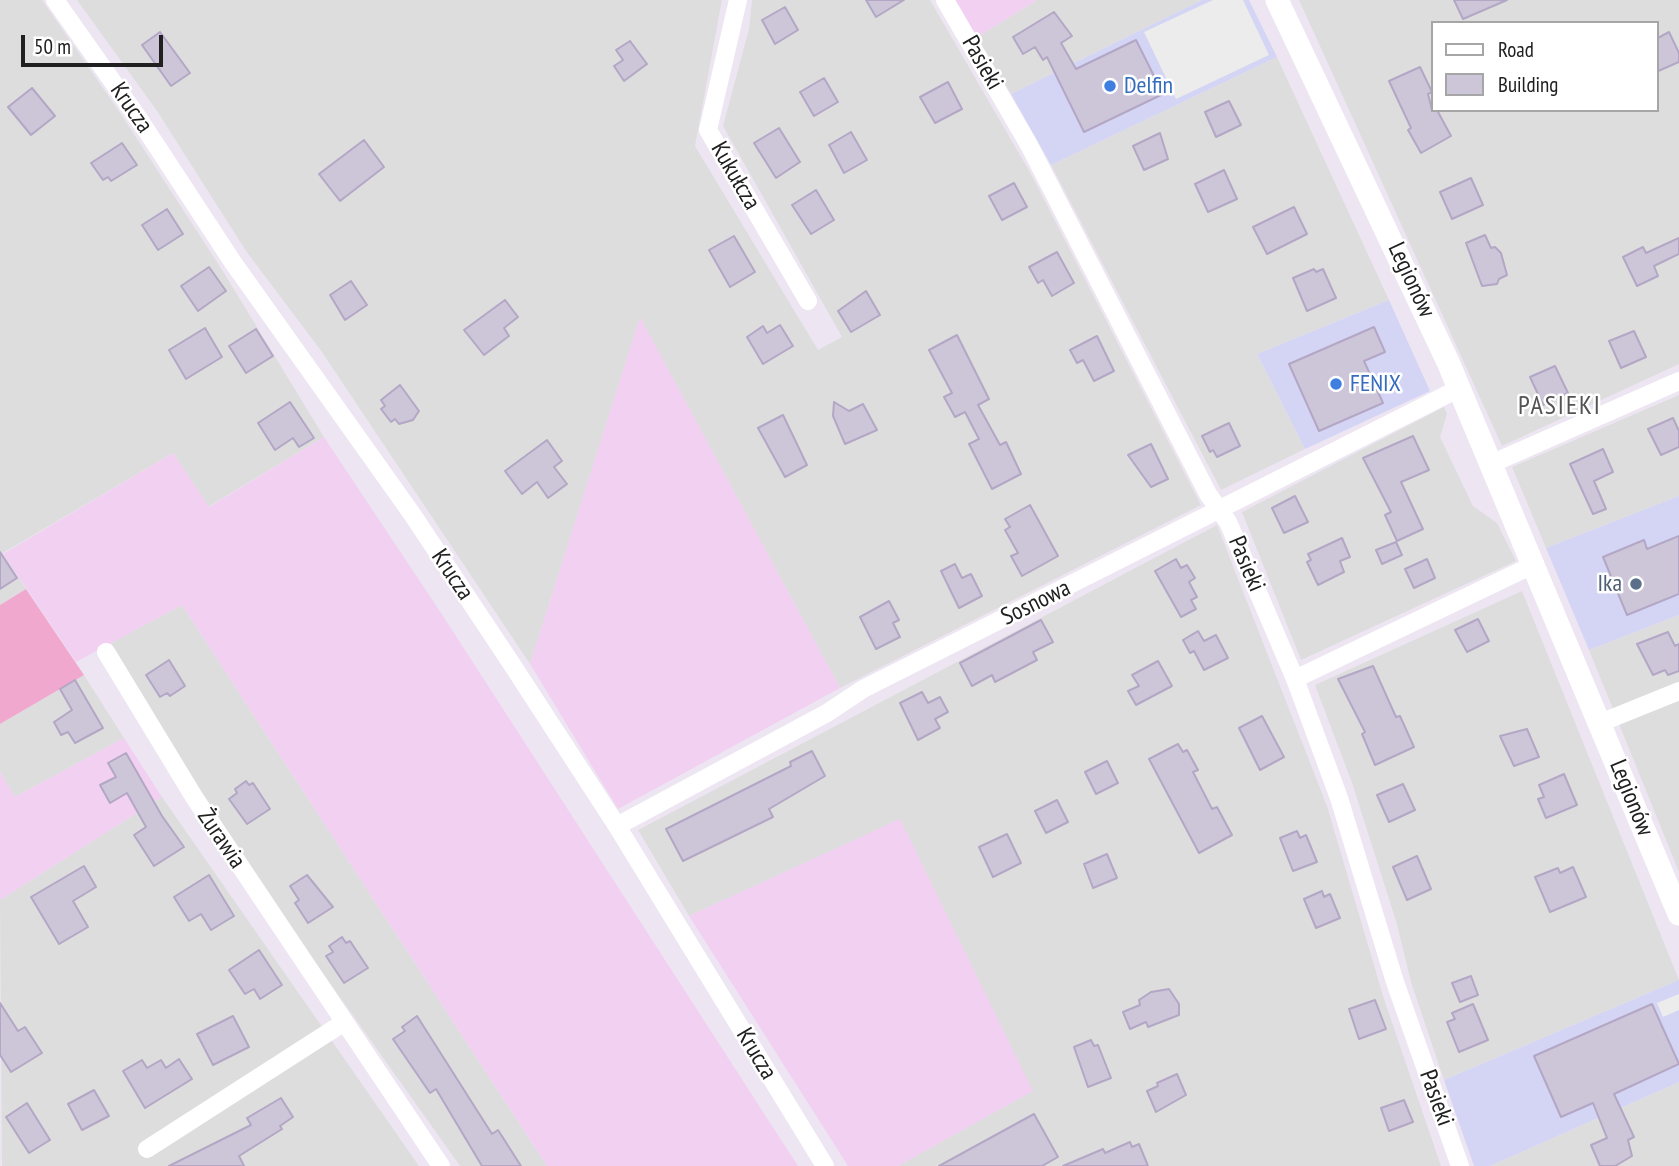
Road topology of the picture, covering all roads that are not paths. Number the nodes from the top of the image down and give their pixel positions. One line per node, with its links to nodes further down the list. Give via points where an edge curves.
1 (55, 0): 15 (street, Krucza, via 232,261 412,514)
2 (738, 0): 5 (street, Kukułcza, via 708,130)
3 (945, 0): 9 (street, Pasieki, via 1029,145)
4 (1278, 0): 7 (street, Legionów)
5 (808, 301)
6 (1679, 381): 8 (street)
7 (1460, 388): 8 (street, Legionów); 9 (street, Sosnowa)
8 (1493, 463): 10 (street, Legionów)
9 (1218, 508): 12 (street, Pasieki); 15 (street, Sosnowa, via 863,689)
10 (1535, 564): 12 (street); 14 (street, Legionów)
11 (106, 652): 17 (street, Żurawia, via 194,797)
12 (1295, 679): 21 (street, Pasieki)
13 (1679, 691): 14 (street)
14 (1600, 723): 16 (street, Legionów)
15 (617, 826): 20 (street, Krucza)
16 (1679, 914)
17 (343, 1023): 18 (street); 19 (street, Żurawia)
18 (147, 1149)
19 (441, 1166)
20 (825, 1166)
21 (1460, 1166)

